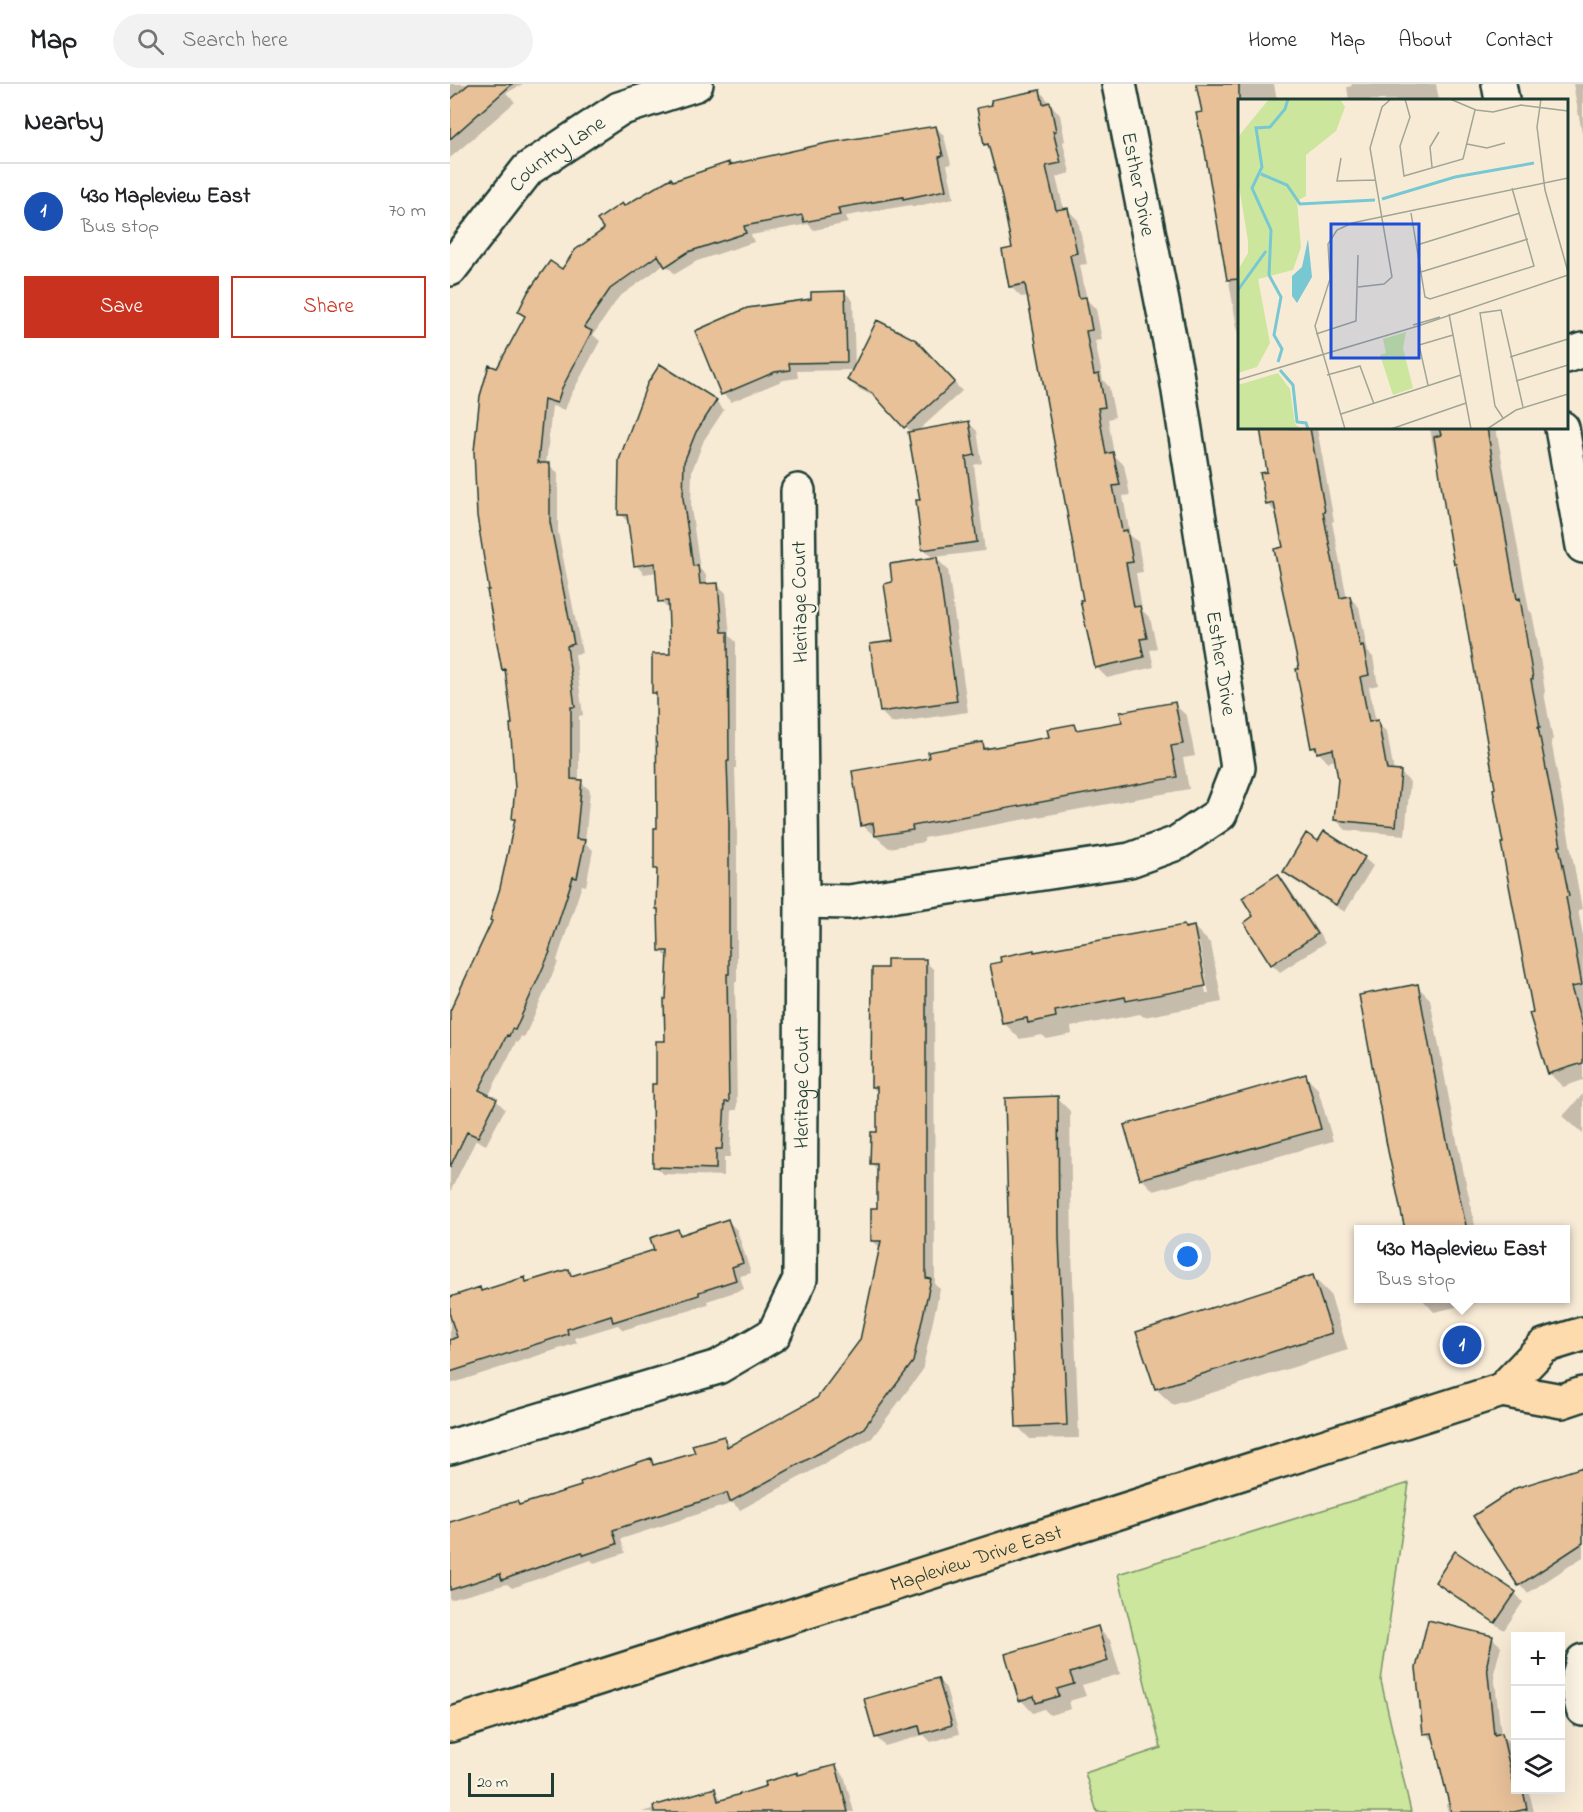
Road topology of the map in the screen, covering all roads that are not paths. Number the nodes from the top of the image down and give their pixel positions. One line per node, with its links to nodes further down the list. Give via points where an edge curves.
1 (696, 84): 5 (street, Country Lane, via 620,109 528,169)
2 (1119, 84): 11 (street, Esther Drive, via 1176,372 1238,768 1220,814 1177,843 1130,860 849,902)
3 (1499, 84): 4 (street)
4 (1502, 99)
5 (450, 269)
6 (1583, 350): 7 (street)
7 (1568, 355)
8 (1562, 429): 10 (street)
9 (798, 491): 11 (street, Heritage Court)
10 (1583, 546)
11 (802, 901): 15 (street, Heritage Court, via 800,1279 774,1334 718,1367)
12 (1583, 1334): 13 (main road, Mapleview Drive East, via 1544,1346)
13 (1502, 1390): 14 (main road, Mapleview Drive East, via 1562,1401); 18 (main road, Mapleview Drive East)
14 (1583, 1394)
15 (450, 1447)
16 (1583, 1661): 17 (street, via 1577,1683)
17 (1583, 1709)
18 (450, 1725)

